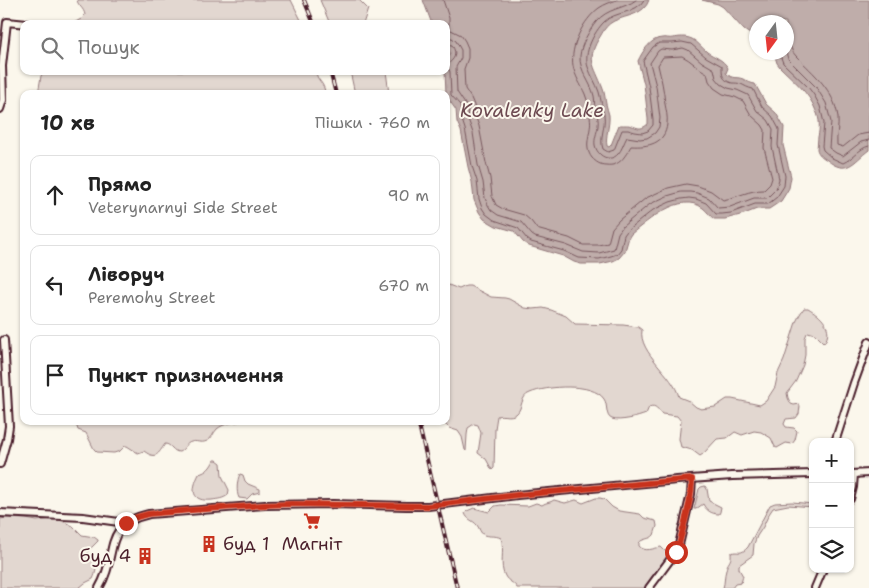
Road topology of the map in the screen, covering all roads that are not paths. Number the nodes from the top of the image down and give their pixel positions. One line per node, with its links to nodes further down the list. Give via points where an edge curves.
1 (20, 23): 2 (street, via 6,22 2,66 4,97)
2 (0, 109)
3 (4, 340): 6 (street, via 9,426)
4 (869, 342): 5 (street)
5 (836, 438)
6 (0, 464)
7 (869, 473): 9 (street)
8 (809, 474): 10 (street)
9 (854, 474)
10 (692, 479): 12 (street, via 428,506 264,505 185,510 148,514); 15 (street, via 678,549)
11 (0, 513): 12 (street, via 83,517)
12 (126, 523): 14 (street, via 113,541 107,570)
13 (821, 573): 16 (street)
14 (99, 588)
15 (649, 588)
16 (815, 588)

